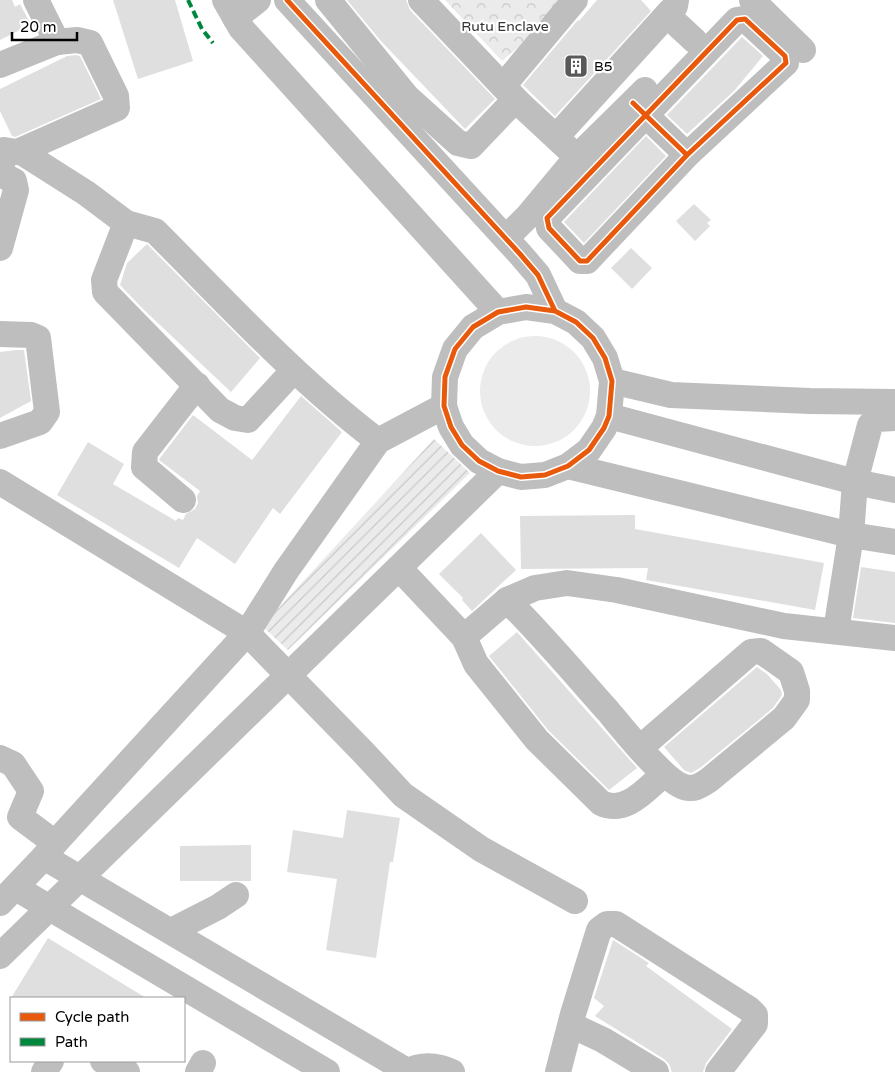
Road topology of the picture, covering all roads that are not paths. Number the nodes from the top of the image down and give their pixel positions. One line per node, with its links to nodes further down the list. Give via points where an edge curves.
1 (36, 0): 12 (street)
2 (258, 0): 10 (street)
3 (287, 0): 22 (street)
4 (328, 0): 15 (street, via 407,97 458,143 471,146 513,102)
5 (421, 0): 15 (street)
6 (574, 0): 15 (street)
7 (736, 0): 11 (street)
8 (752, 0): 13 (street)
9 (671, 8): 11 (street); 17 (street)
10 (230, 9): 25 (street, via 241,28)
11 (695, 41): 16 (street)
12 (57, 42): 14 (street); 19 (street, via 77,40 90,44 116,96 117,108)
13 (803, 50)
14 (0, 65)
15 (511, 95): 17 (street)
16 (639, 109): 18 (street); 18 (street, via 738,20 745,19 785,56 786,63); 18 (street, via 548,218 549,228 580,262 587,261); 20 (street)
17 (556, 137): 20 (street)
18 (687, 155)
19 (5, 157): 21 (street, via 86,194); 23 (street, via 16,190)
20 (577, 157): 22 (street)
21 (126, 223): 27 (street, via 155,231); 29 (street, via 104,280 105,292)
22 (506, 238): 24 (street, via 538,275)
23 (0, 248)
24 (555, 311): 25 (street, via 526,307); 28 (street, via 576,322 593,338 605,358)
25 (498, 312): 31 (street, via 473,327 454,350 445,377)
26 (0, 334): 34 (street, via 38,338 47,412 40,422)
27 (294, 370): 29 (street, via 248,420 220,410); 35 (street)
28 (612, 381): 30 (street, via 671,395); 32 (street)
29 (197, 386): 41 (street, via 145,452 144,467)
30 (895, 402)
31 (444, 406): 35 (street); 37 (street, via 462,446 479,461)
32 (609, 416): 36 (street, via 589,450); 39 (street)
33 (895, 418): 39 (street, via 877,419 870,425)
34 (0, 436)
35 (378, 441): 48 (street, via 286,571)
36 (568, 466): 37 (street, via 545,475 521,476); 42 (street)
37 (498, 471): 44 (street)
38 (0, 482): 48 (street)
39 (855, 482): 40 (street); 42 (street)
40 (895, 490)
41 (183, 500)
42 (851, 535): 43 (street); 47 (street)
43 (895, 542)
44 (399, 568): 49 (street); 52 (street)
45 (507, 600): 46 (street, via 535,588 566,583 617,590); 49 (street); 53 (street)
46 (804, 628): 47 (street); 51 (street)
47 (836, 631): 50 (street)
48 (247, 633): 52 (street); 57 (street)
49 (464, 637): 55 (street, via 476,664 537,740 600,803 617,807 632,802)
50 (895, 638)
51 (779, 663): 53 (street, via 761,651 751,652); 55 (street, via 791,672 797,690 797,700 784,718 697,788 683,787)
52 (288, 676): 58 (street); 61 (street, via 403,795 481,849)
53 (640, 748): 55 (street)
54 (0, 758): 56 (street, via 13,764 31,791)
55 (664, 774)
56 (10, 819): 57 (street)
57 (50, 850): 58 (street); 59 (street)
58 (81, 878): 62 (street); 63 (street)
59 (8, 895): 62 (street)
60 (236, 895): 63 (street)
61 (575, 901)
62 (50, 908): 64 (street); 67 (street)
63 (171, 931): 65 (street)
64 (0, 956)
65 (274, 992): 67 (street); 69 (street)
66 (571, 1025): 73 (street); 74 (street); 75 (street, via 600,930 608,924 616,924 755,1015 756,1024)
67 (253, 1029): 71 (street)
68 (105, 1062): 70 (street)
69 (406, 1071): 72 (street, via 437,1066)
70 (127, 1072)
71 (326, 1072)
72 (452, 1072)
73 (558, 1072)
74 (656, 1072)
75 (718, 1072)

